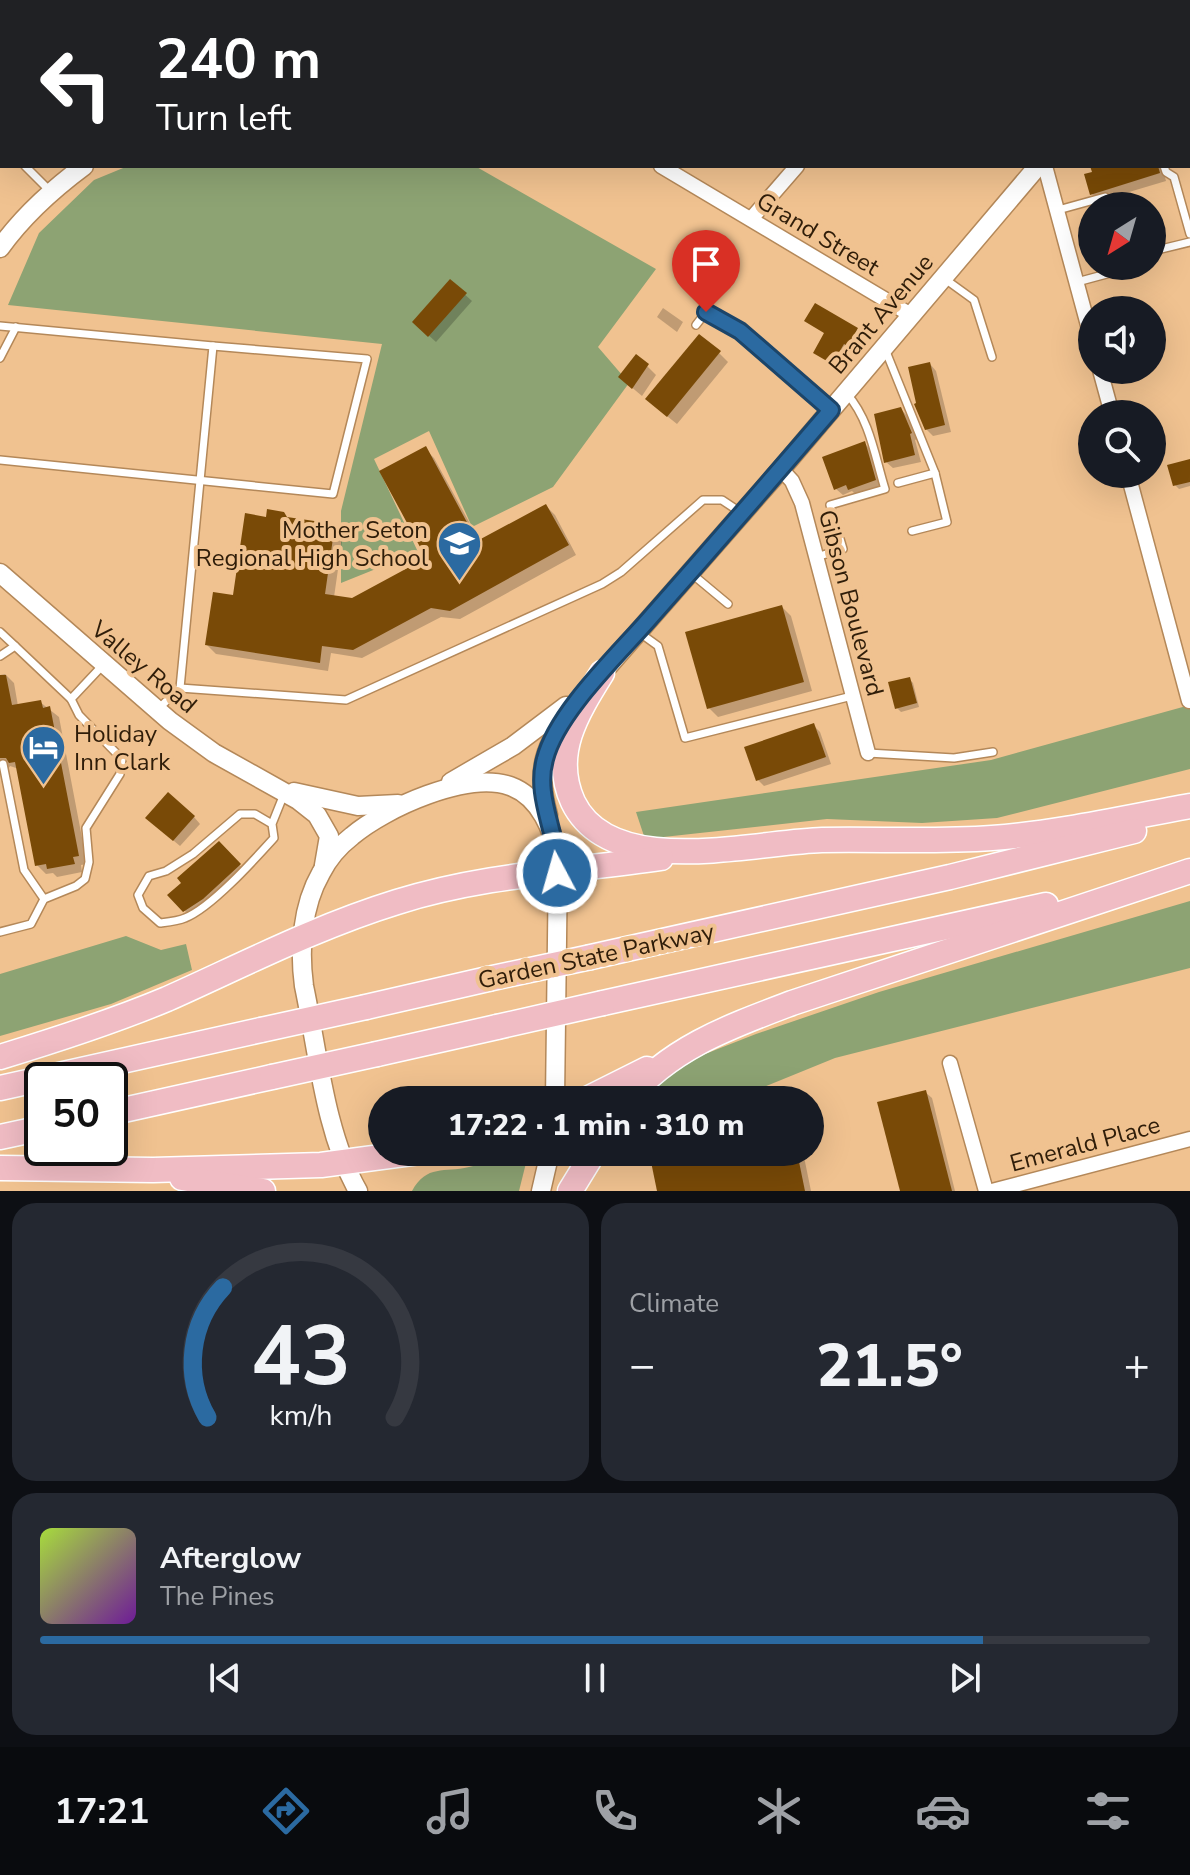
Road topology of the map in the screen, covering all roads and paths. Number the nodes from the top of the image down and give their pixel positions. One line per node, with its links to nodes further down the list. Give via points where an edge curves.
1 (27, 168): 8 (lane)
2 (81, 168): 8 (main road)
3 (664, 168): 11 (street, Grand Street)
4 (795, 168): 11 (street)
5 (1036, 168): 16 (main road, Brant Avenue)
6 (1046, 168): 10 (street)
7 (1165, 168): 12 (lane, via 1174,177)
8 (51, 192): 14 (main road)
9 (1078, 204): 10 (lane)
10 (1058, 210): 18 (street)
11 (751, 219): 20 (street, Grand Street)
12 (1190, 234)
13 (1190, 242): 15 (lane)
14 (0, 248)
15 (1166, 248)
16 (943, 278): 20 (main road, Brant Avenue); 26 (lane, via 974,300)
17 (1084, 280): 18 (lane)
18 (1077, 282): 19 (street)
19 (1081, 296)
20 (911, 315): 25 (main road, Brant Avenue)
21 (696, 325): 29 (lane, via 706,312 740,331)
22 (0, 326): 23 (lane)
23 (16, 327): 24 (lane); 27 (lane)
24 (213, 346): 33 (lane); 33 (lane, via 367,359 333,494)
25 (885, 347): 28 (main road, Brant Avenue); 32 (lane)
26 (992, 357)
27 (0, 358)
28 (846, 392): 29 (main road, Brant Avenue); 38 (lane, via 867,428 885,489 830,505 843,549)
29 (831, 410): 31 (main road, Brant Avenue)
30 (0, 460): 33 (lane)
31 (781, 469): 36 (main road, Brant Avenue); 38 (street, Gibson Boulevard, via 800,496)
32 (935, 473): 34 (lane); 37 (lane, via 947,522)
33 (200, 480): 48 (lane)
34 (898, 483)
35 (1132, 488): 51 (street)
36 (742, 513): 39 (main road, Brant Avenue); 48 (lane, via 722,500 703,500 602,584 346,700)
37 (912, 531)
38 (816, 557): 49 (street, Gibson Boulevard)
39 (690, 572): 41 (lane); 43 (main road, Brant Avenue)
40 (3, 583): 46 (main road, Valley Road)
41 (728, 604)
42 (0, 632): 44 (lane)
43 (638, 632): 47 (main road, Brant Avenue); 49 (lane, via 658,646 685,738)
44 (15, 646): 45 (lane); 50 (lane)
45 (0, 656)
46 (103, 665): 50 (lane); 52 (main road, Valley Road)
47 (602, 673): 57 (main road, Brant Avenue, via 513,746); 61 (main road, Brant Avenue, via 559,727 545,758 541,789); 62 (highway, via 566,745 564,770 576,807 594,829 622,843 674,851)
48 (180, 688): 52 (lane)
49 (853, 696): 54 (street, Gibson Boulevard)
50 (71, 699): 66 (lane, via 79,715 122,759 120,774 86,828 85,879)
51 (1189, 701)
52 (156, 710): 56 (main road, Valley Road, via 214,753)
53 (993, 752): 54 (lane, via 954,758)
54 (868, 753)
55 (3, 764): 66 (lane, via 24,870)
56 (277, 787): 57 (main road, Valley Road, via 358,806); 60 (lane); 65 (main road, Valley Road, via 317,815 327,829 329,844)
57 (417, 799): 61 (main road, via 478,783 507,785 534,805); 65 (main road, via 352,836)
58 (1190, 806): 62 (highway, via 993,838 819,840)
59 (1190, 816): 75 (highway, Garden State Parkway, bridge, via 950,877)
60 (272, 824): 60 (lane, via 274,838 187,918 160,923 143,908 138,895 149,876 193,854 240,814 255,814)
61 (553, 834): 64 (main road, Brant Avenue)
62 (722, 849): 64 (highway)
63 (1190, 869): 69 (highway, via 792,1003); 76 (highway, Garden State Parkway, bridge, via 1023,911)
64 (557, 873): 68 (highway, via 451,887); 72 (main road, Brant Avenue)
65 (320, 875): 68 (main road)
66 (44, 899): 67 (lane, via 31,924)
67 (0, 932)
68 (303, 935): 70 (highway, via 162,1001); 81 (main road, via 304,986)
69 (683, 1050): 73 (highway); 74 (highway)
70 (0, 1057)
71 (950, 1063): 90 (street)
72 (555, 1086)
73 (612, 1086)
74 (639, 1086)
75 (0, 1088)
76 (128, 1109)
77 (24, 1132): 78 (highway)
78 (0, 1137)
79 (1190, 1139): 90 (street, Emerald Place)
80 (368, 1160): 81 (highway)
81 (345, 1163): 85 (highway); 87 (main road)
82 (547, 1166): 88 (main road)
83 (585, 1166): 89 (highway)
84 (0, 1168): 85 (highway)
85 (153, 1170): 86 (highway)
86 (263, 1191)
87 (358, 1191)
88 (541, 1191)
89 (570, 1191)
90 (989, 1191)

